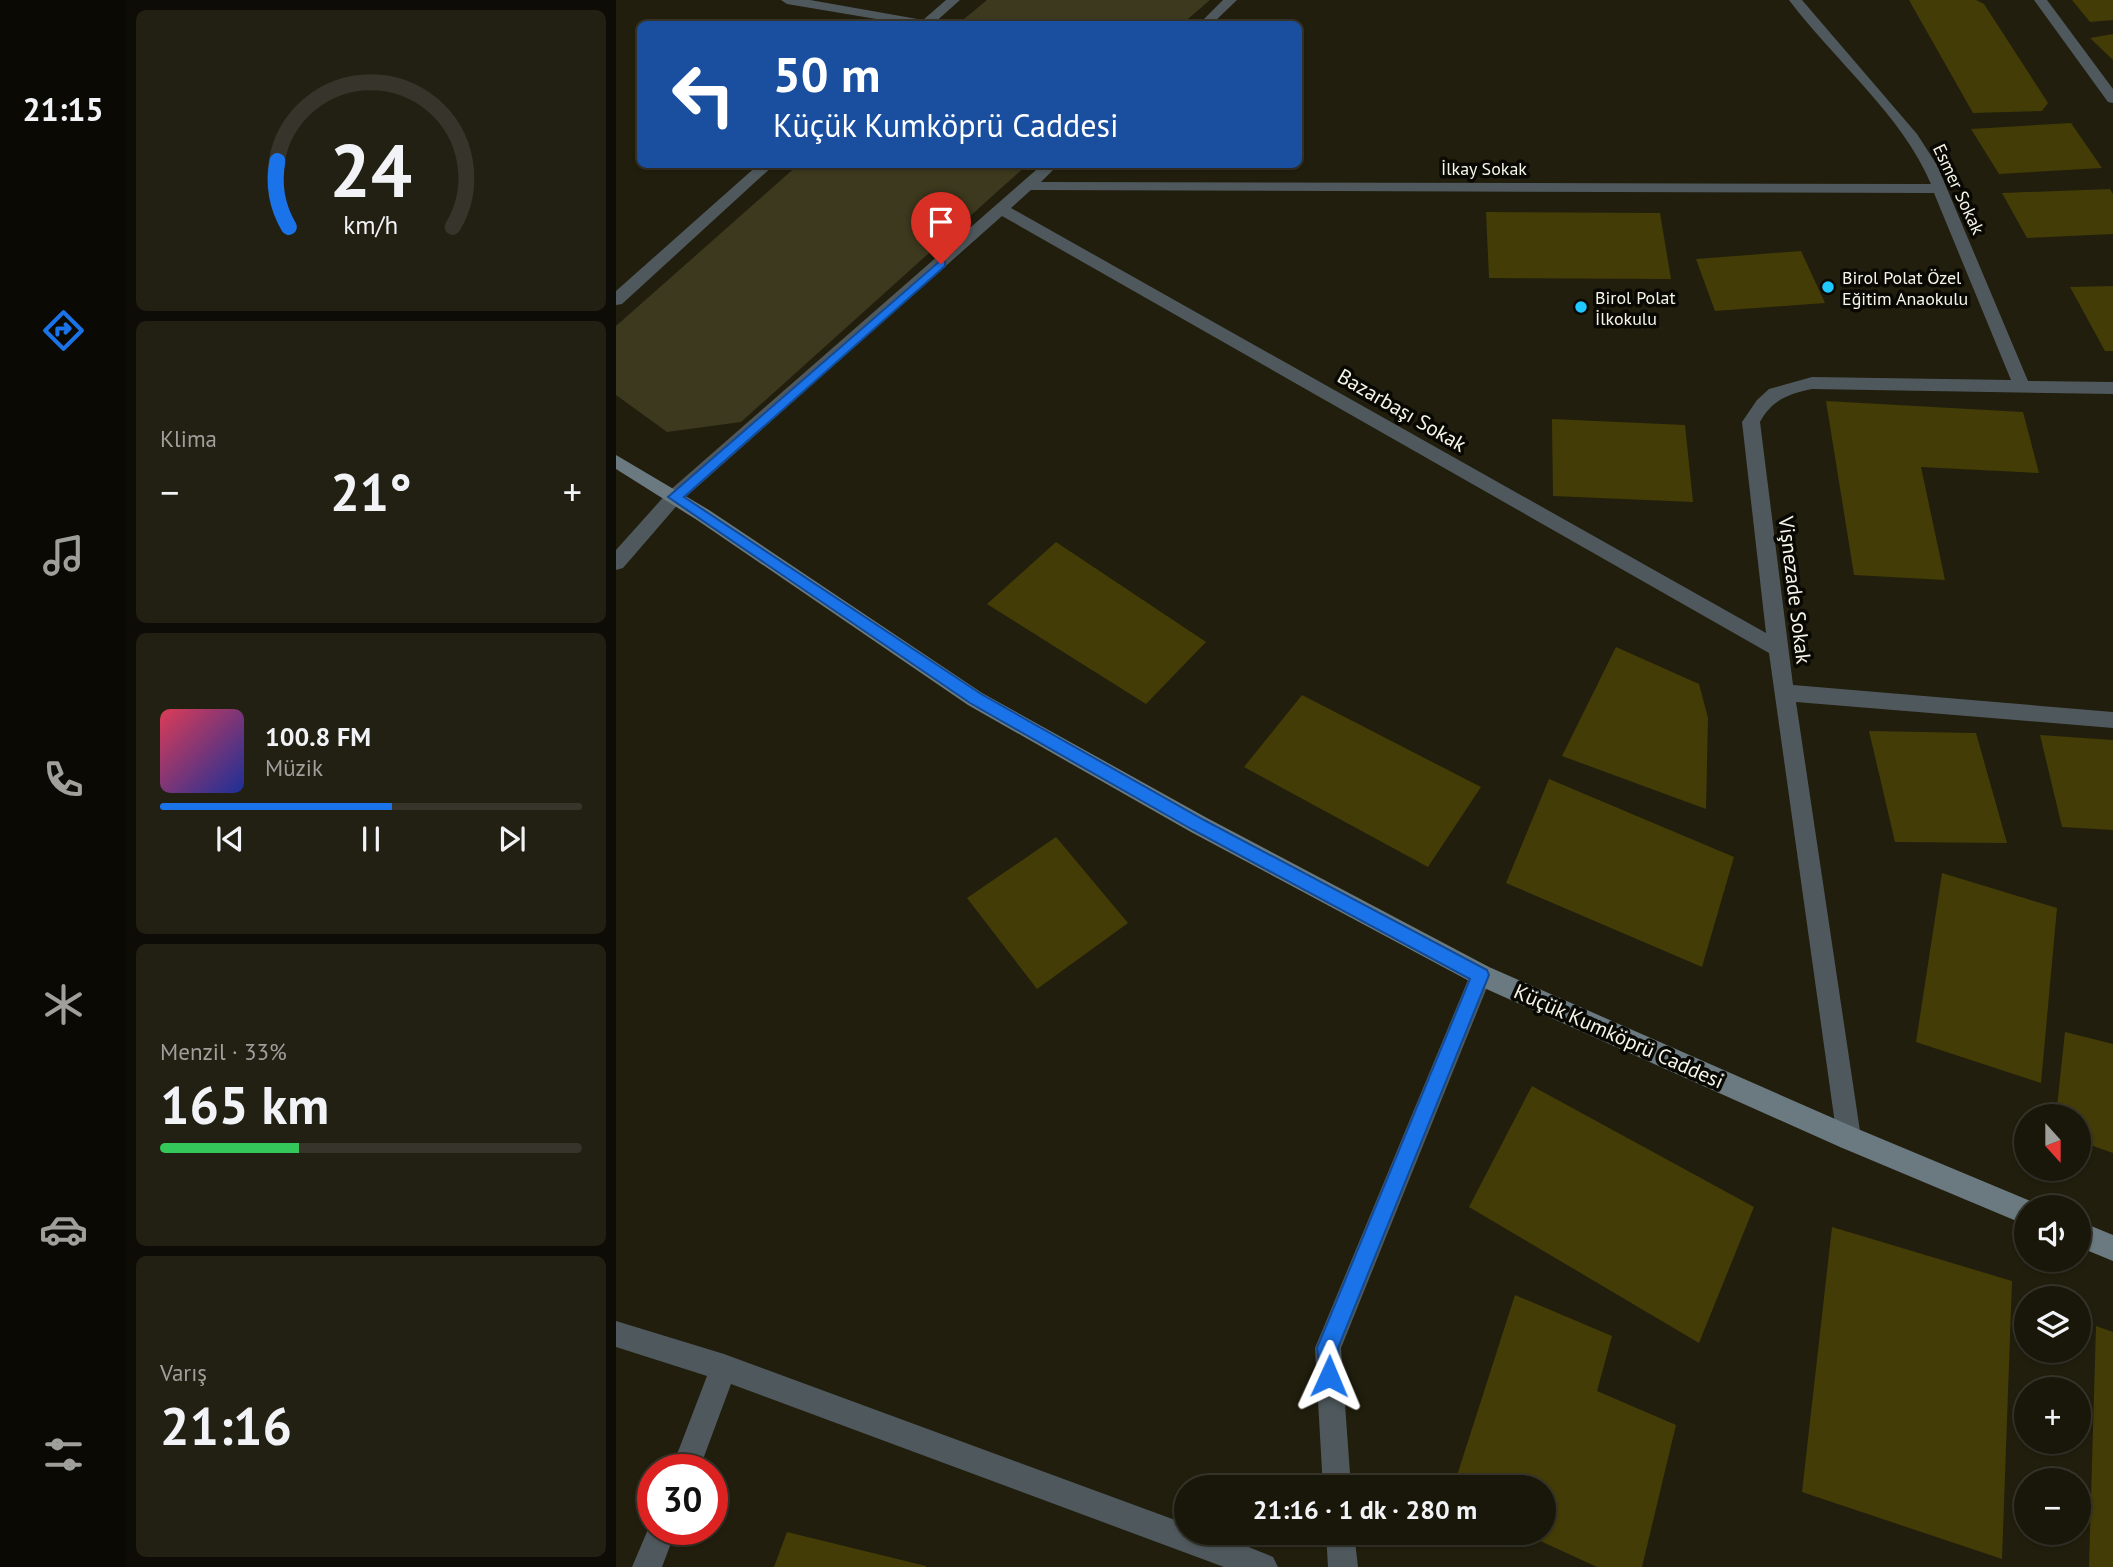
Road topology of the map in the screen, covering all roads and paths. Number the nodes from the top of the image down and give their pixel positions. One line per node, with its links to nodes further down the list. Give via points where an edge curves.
1 (787, 0): 6 (street)
2 (954, 0): 7 (street)
3 (1231, 0): 8 (street)
4 (1795, 0): 13 (street, Esmer Sokak, via 1912,137)
5 (2040, 0): 9 (street)
6 (909, 21)
7 (930, 21)
8 (1208, 21)
9 (2113, 99)
10 (764, 168): 15 (street)
11 (1048, 168): 12 (street)
12 (1028, 186): 13 (street, İlkay Sokak); 14 (street)
13 (1941, 189): 16 (street, Esmer Sokak)
14 (1003, 210): 19 (street); 21 (street, Bazarbaşı Sokak)
15 (616, 300)
16 (2022, 386): 17 (street, Vişnezade Sokak); 21 (street, Vişnezade Sokak, via 1812,383 1783,389 1761,402 1751,422)
17 (2113, 388)
18 (616, 460): 19 (street, Küçük Kumköprü Caddesi)
19 (674, 497): 20 (street); 24 (street, Küçük Kumköprü Caddesi, via 975,699)
20 (616, 563)
21 (1779, 649): 22 (street, Vişnezade Sokak)
22 (1786, 693): 23 (street); 25 (street, Vişnezade Sokak)
23 (2113, 720)
24 (1480, 975): 25 (street, Küçük Kumköprü Caddesi); 32 (street, via 1328,1348)
25 (1849, 1138): 26 (street, Küçük Kumköprü Caddesi)
26 (2014, 1207)
27 (2091, 1239): 28 (street)
28 (2113, 1248)
29 (616, 1334): 30 (street)
30 (724, 1367): 31 (street); 36 (street)
31 (691, 1454)
32 (1336, 1475)
33 (656, 1545): 35 (street)
34 (1341, 1545): 37 (street)
35 (647, 1567)
36 (1263, 1567)
37 (1343, 1567)

